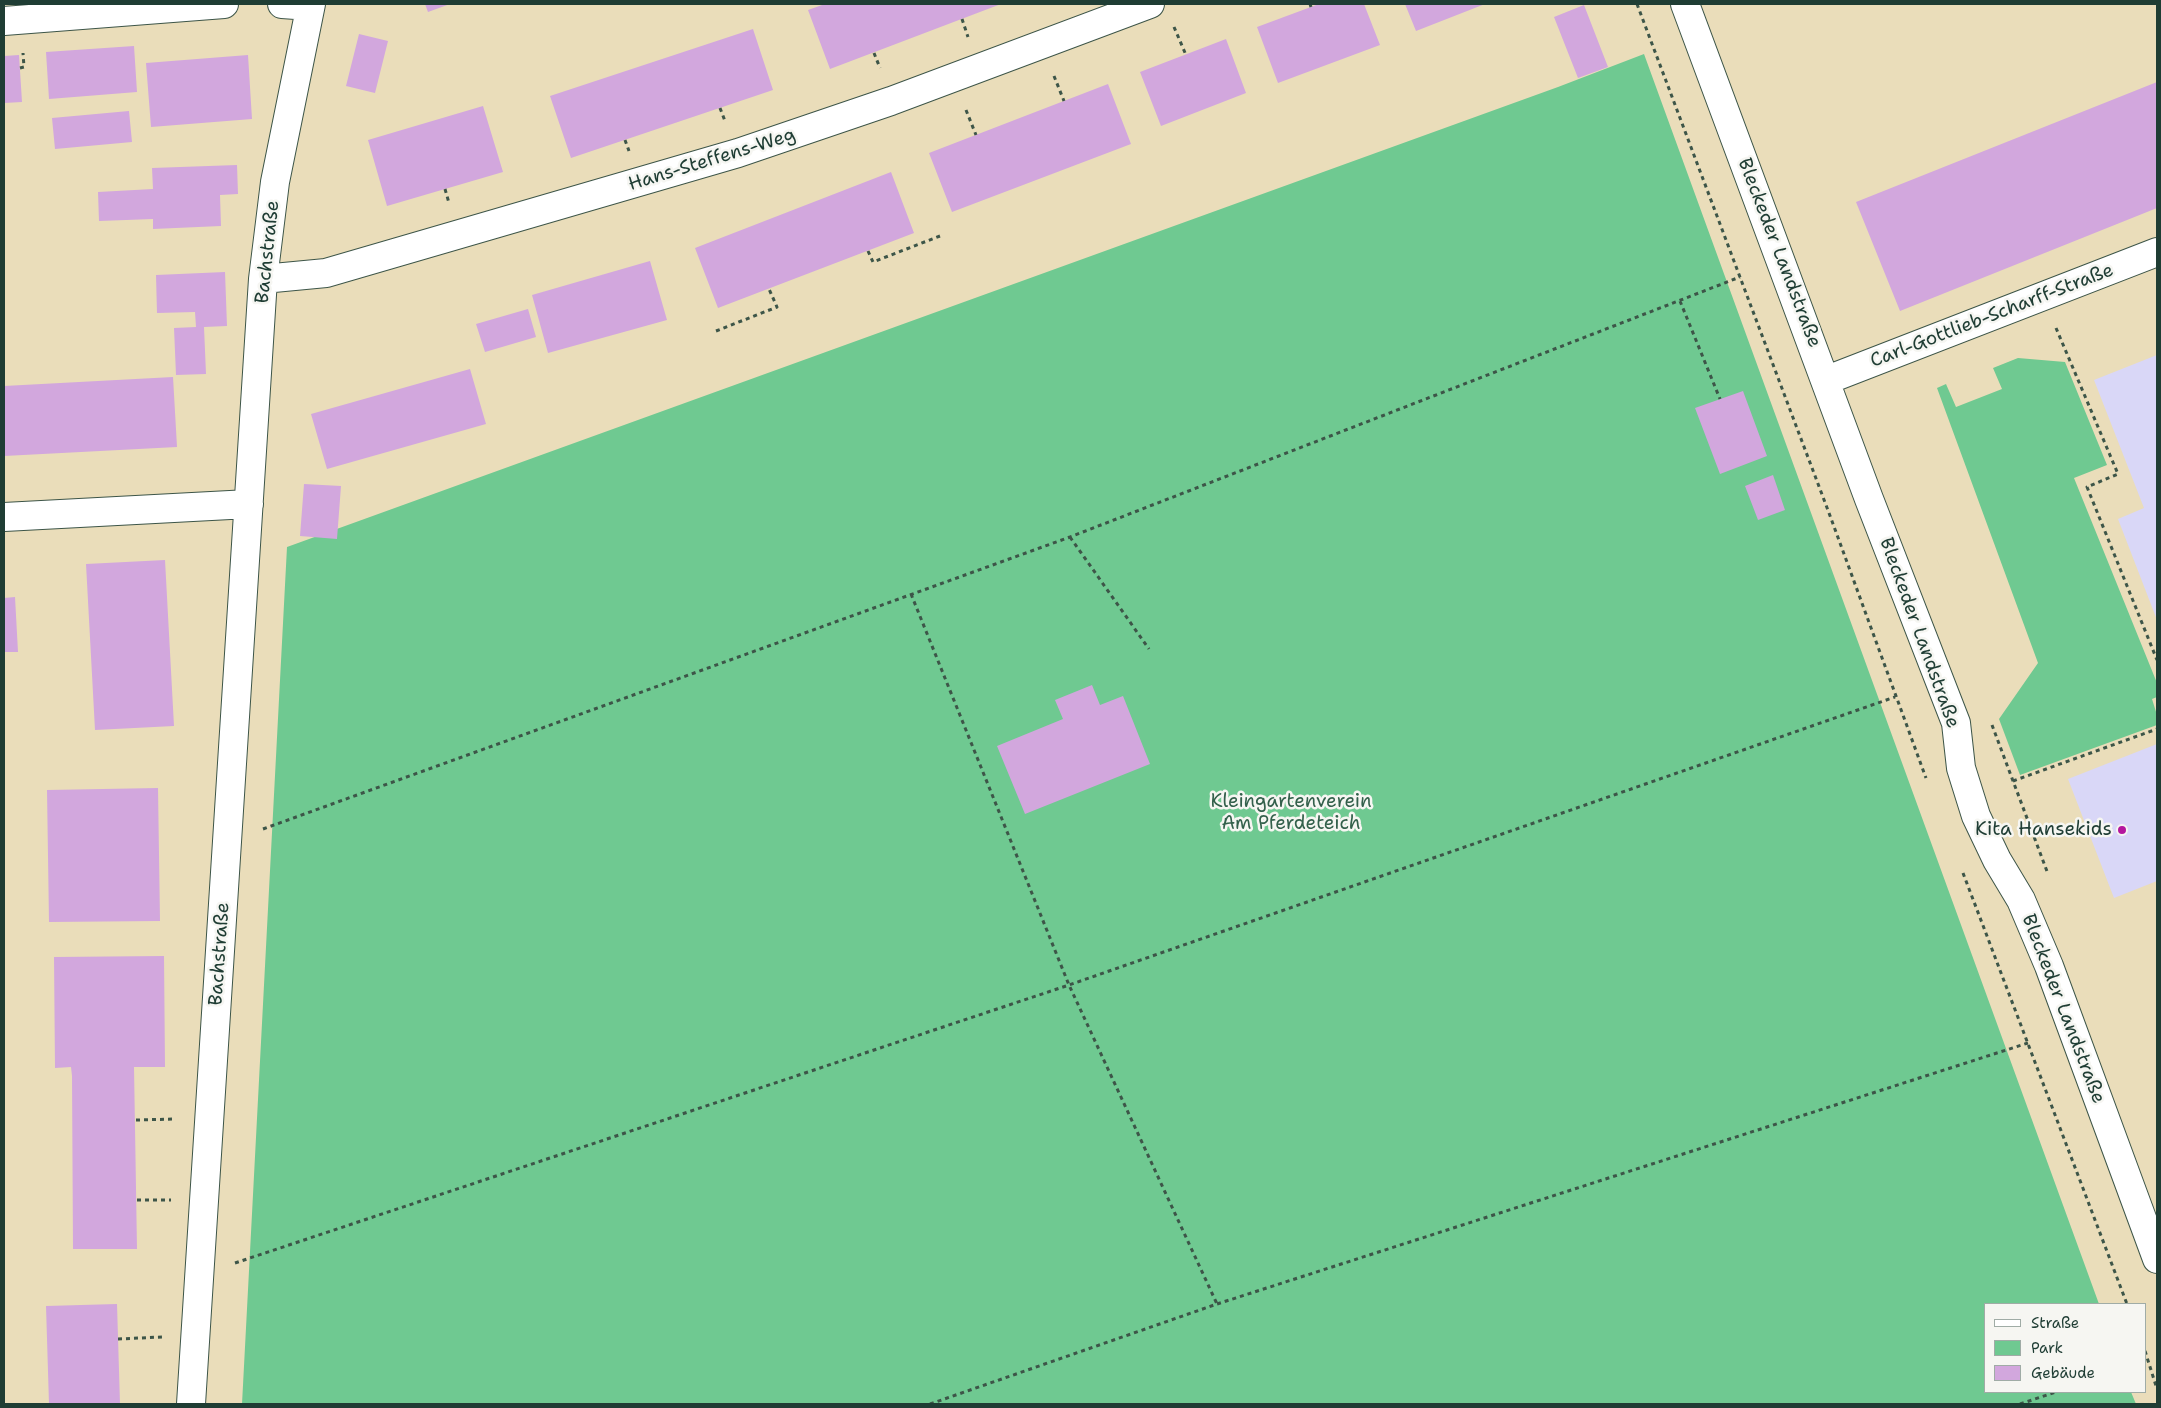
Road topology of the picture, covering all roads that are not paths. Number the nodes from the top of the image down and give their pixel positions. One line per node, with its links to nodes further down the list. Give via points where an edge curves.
1 (224, 4): 6 (street)
2 (282, 4): 5 (street)
3 (1150, 4): 8 (street, Hans-Steffens-Weg, via 892,101 738,153 326,273)
4 (1685, 4): 9 (street, Bleckeder Landstraße)
5 (310, 5): 8 (street, Bachstraße, via 276,182)
6 (4, 21)
7 (2157, 252): 9 (street, Carl-Gottlieb-Scharff-Straße)
8 (263, 279): 10 (street, Bachstraße)
9 (1827, 380): 12 (street, Bleckeder Landstraße, via 1956,723 1961,768 1976,816 2021,900 2049,966)
10 (249, 504): 11 (street); 13 (street, Bachstraße)
11 (4, 516)
12 (2157, 1259)
13 (191, 1404)

